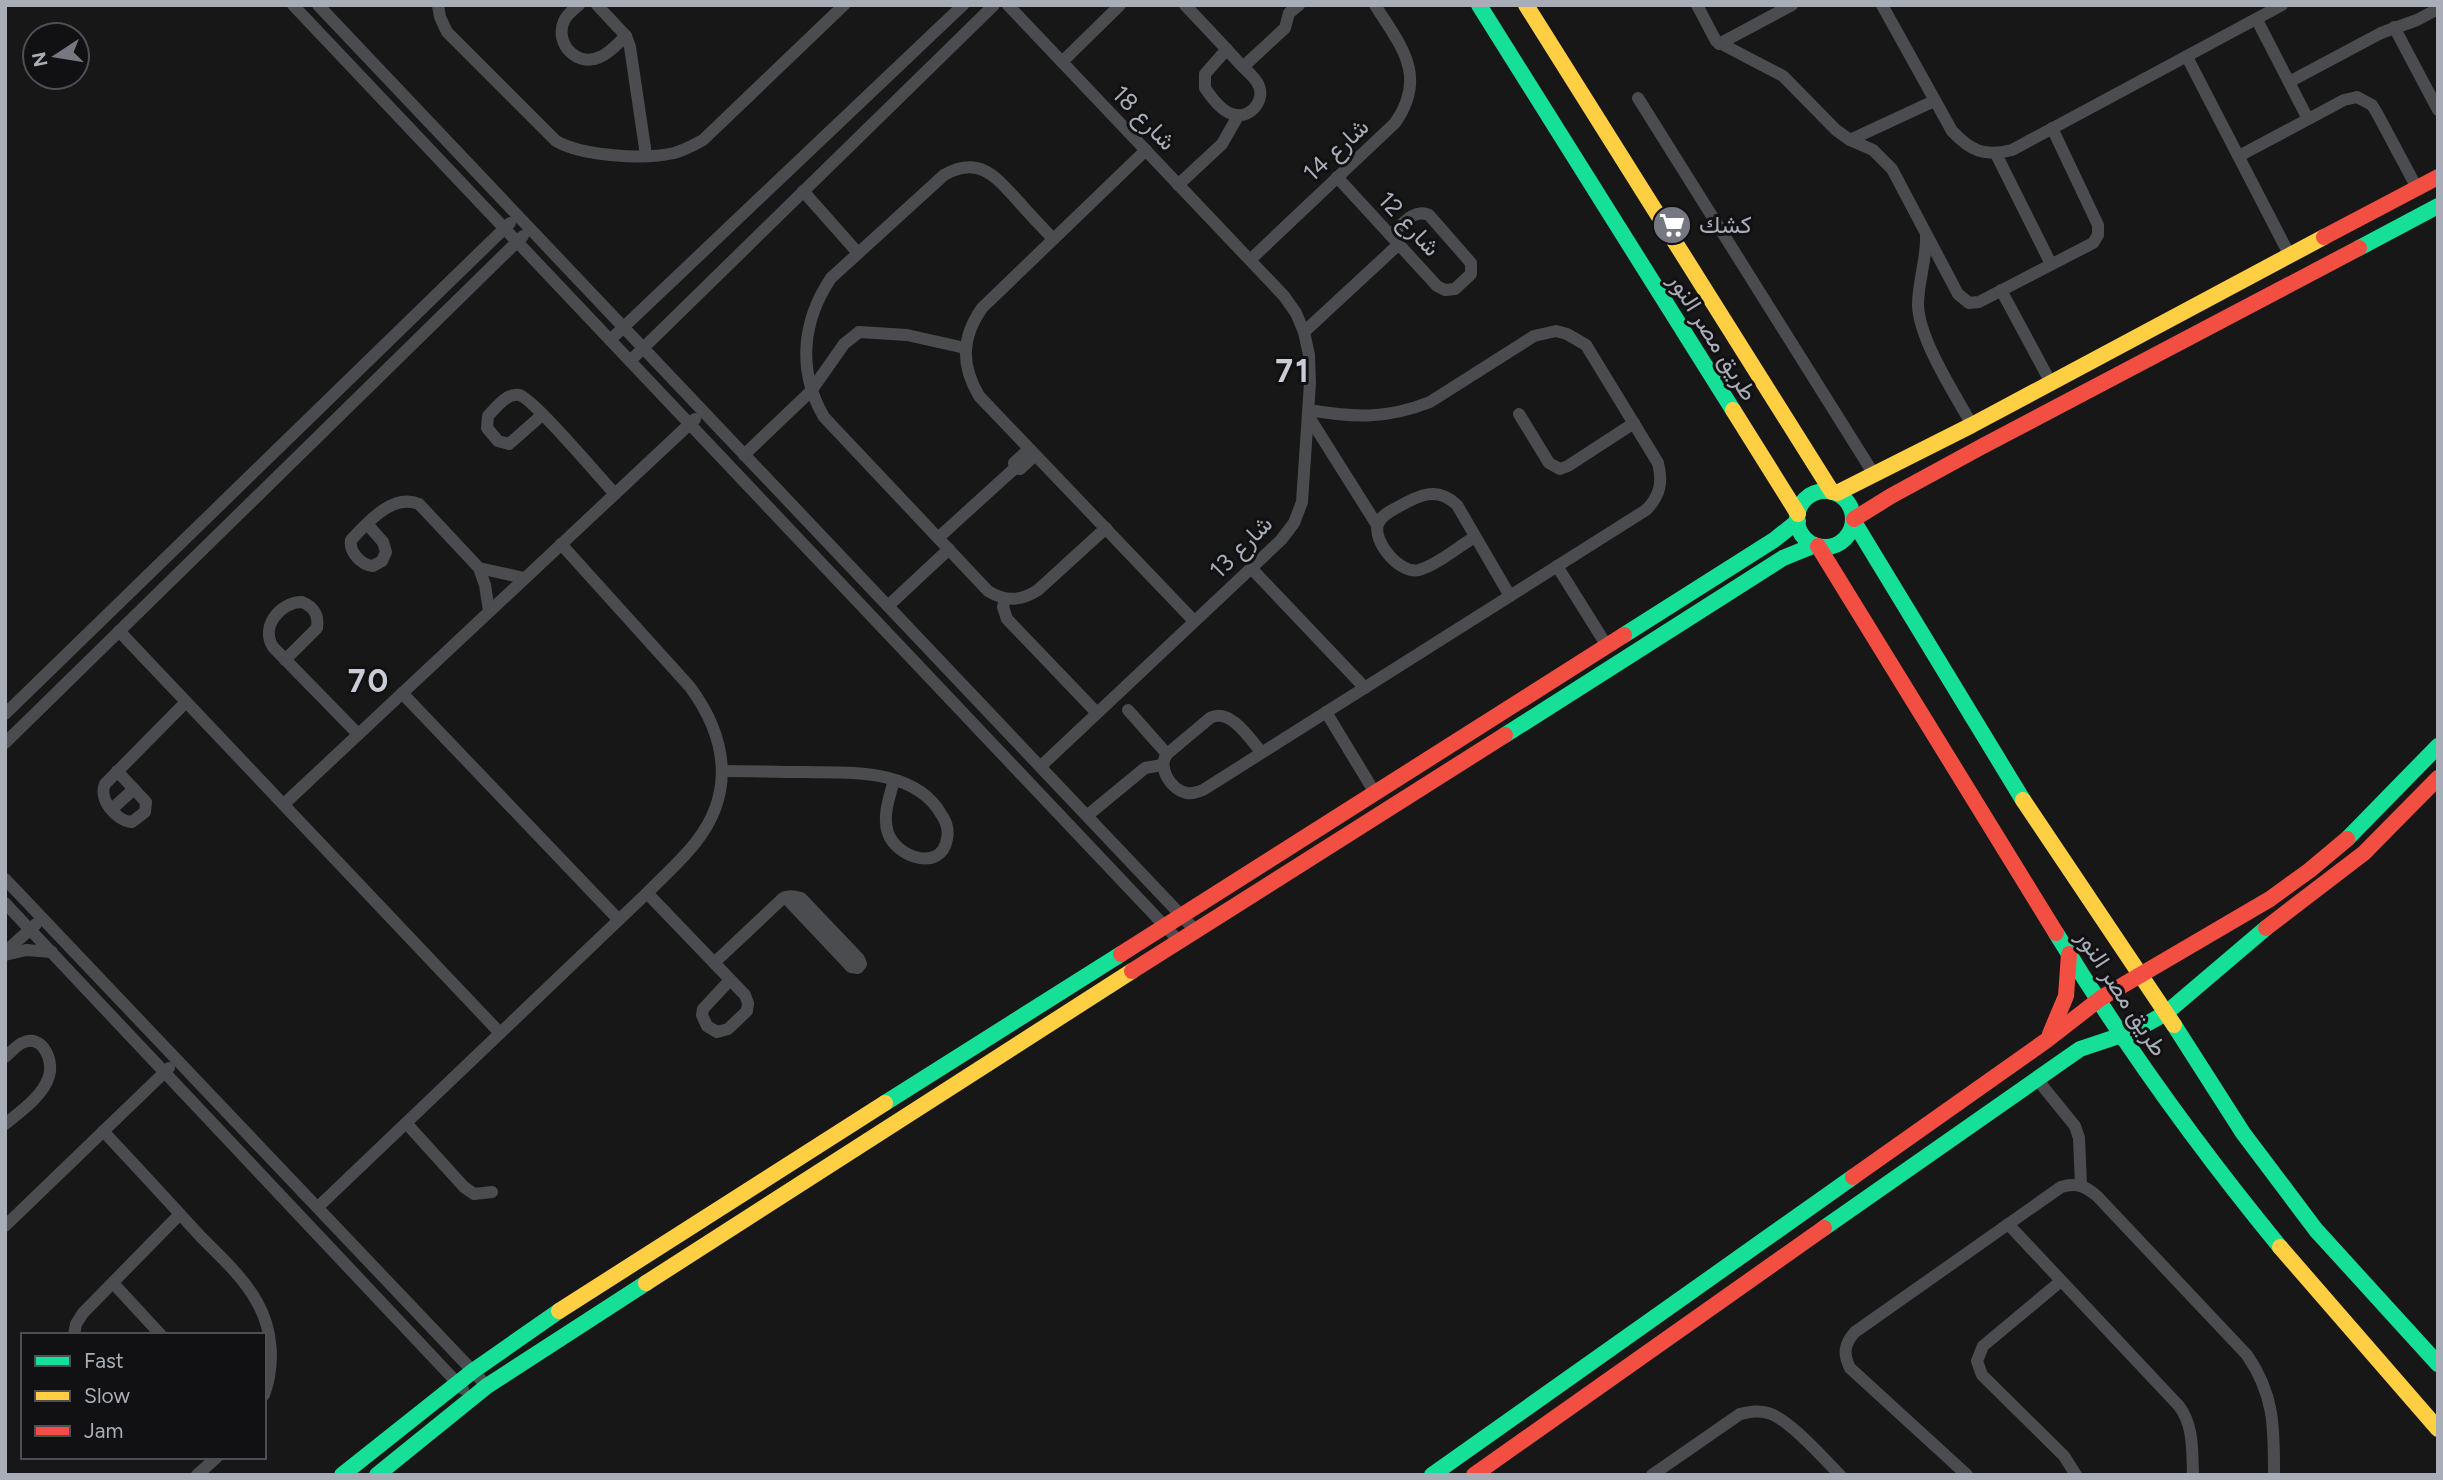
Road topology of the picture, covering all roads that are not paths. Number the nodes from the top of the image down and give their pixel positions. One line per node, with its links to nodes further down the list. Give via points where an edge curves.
1 (293, 5): 50 (street)
2 (318, 5): 49 (street)
3 (438, 5): 41 (street, via 447,32 556,141 587,153)
4 (579, 5): 23 (street, via 567,15 561,30 564,46 576,57 599,58)
5 (597, 5): 23 (street)
6 (844, 5): 41 (street, via 704,139 682,151)
7 (963, 5): 24 (street)
8 (994, 5): 27 (street)
9 (1008, 5): 29 (street, شارع 18)
10 (1120, 5): 29 (street)
11 (1185, 5): 26 (street)
12 (1298, 5): 30 (street, via 1288,15 1286,28)
13 (1375, 5): 43 (street, شارع 14, via 1410,65 1410,96 1395,123)
14 (1479, 5): 82 (street, طريق مصر النور)
15 (1526, 5): 79 (street, طريق مصر النور)
16 (1697, 5): 25 (street)
17 (1792, 5): 25 (street)
18 (1882, 5): 33 (street)
19 (2281, 5): 21 (street)
20 (2438, 9): 22 (street)
21 (2257, 20): 28 (street); 31 (street)
22 (2394, 27): 31 (street); 34 (street)
23 (626, 36): 41 (street)
24 (927, 40): 27 (street); 61 (street)
25 (1720, 44): 38 (street, via 1783,76)
26 (1227, 49): 30 (street); 35 (street, via 1208,69 1204,83 1225,111)
27 (942, 55): 47 (street)
28 (2187, 57): 37 (street); 42 (street)
29 (1062, 62): 39 (street, شارع 18)
30 (1243, 67): 35 (street, via 1257,82 1261,95 1256,107)
31 (2289, 82): 36 (street)
32 (1638, 98): 78 (street)
33 (1934, 101): 38 (street); 40 (street, via 1964,143)
34 (2438, 110)
35 (1238, 116): 45 (street, via 1222,144)
36 (2308, 119): 42 (street); 46 (street, via 2344,100 2365,100 2378,115)
37 (2052, 128): 40 (street); 59 (street, via 2099,230 2093,243)
38 (1850, 140): 52 (street, via 1873,150 1892,169)
39 (1146, 150): 45 (street, شارع 18); 53 (street)
40 (1996, 154): 59 (street)
41 (646, 155)
42 (2239, 156): 57 (street)
43 (1337, 177): 54 (street, شارع 12); 58 (street, شارع 14)
44 (2438, 177): 46 (street)
45 (1178, 185): 58 (street, شارع 18)
46 (2417, 188): 57 (street)
47 (803, 191): 56 (street); 64 (street)
48 (2438, 206): 81 (street)
49 (518, 215): 50 (street); 51 (street)
50 (505, 228): 55 (street); 94 (street)
51 (530, 229): 55 (street); 61 (street)
52 (1926, 231): 60 (street, via 1965,301 1974,303); 75 (street, via 1918,309 1922,326)
53 (1053, 239): 56 (street, via 993,174 963,167 944,175); 65 (street, via 982,308)
54 (1395, 240): 54 (street, شارع 12, via 1414,214 1429,215 1471,263 1471,274 1455,289 1437,286); 62 (street)
55 (517, 242): 63 (street); 98 (street)
56 (858, 253): 68 (street, via 831,278 813,308 805,345)
57 (2290, 256): 67 (street)
58 (1250, 260): 62 (street, شارع 13, via 1290,304)
59 (2052, 264): 60 (street)
60 (2001, 290): 67 (street)
61 (624, 327): 63 (street); 64 (street)
62 (1304, 332): 70 (street, شارع 13, via 1309,355)
63 (610, 340): 66 (street)
64 (643, 347): 66 (street); 69 (street)
65 (965, 348): 68 (street, via 907,335 859,332 844,344); 76 (street, via 966,365 979,396)
66 (630, 361): 74 (street)
67 (2051, 383): 75 (street)
68 (811, 391): 77 (street); 88 (street, via 824,417)
69 (704, 411): 74 (street); 77 (street)
70 (1309, 413): 73 (street, via 1359,417 1413,408 1430,402 1534,336 1556,331 1586,345); 85 (street); 97 (street, شارع 13, via 1299,513 1288,532)
71 (1519, 414): 73 (street, via 1549,463 1560,469)
72 (542, 415): 72 (street, via 524,397 510,396 488,416 487,428 498,441 509,444); 80 (street)
73 (1634, 423): 95 (street, via 1658,463 1658,494 1646,510)
74 (689, 424): 80 (street); 140 (street)
75 (1972, 425): 78 (street)
76 (1032, 452): 86 (street); 88 (street, via 1014,463 1015,468)
77 (744, 454): 102 (street)
78 (1868, 479): 79 (street); 81 (street)
79 (1835, 492): 82 (street, via 1810,495); 83 (street, via 1849,504)
80 (615, 494): 90 (street)
81 (1875, 506): 83 (street)
82 (1798, 517): 89 (street); 91 (street, via 1804,537)
83 (1854, 521): 91 (street, via 1844,540 1832,547); 148 (street, طريق مصر النور, via 2024,800)
84 (368, 525): 96 (street, via 394,503 413,501 424,507)
85 (1377, 526): 87 (street, via 1384,516 1417,496 1433,493 1457,505); 87 (street, via 1378,537 1397,564 1410,571 1424,568)
86 (1106, 528): 101 (street, via 1038,590 1016,600); 104 (street)
87 (1475, 537): 100 (street)
88 (938, 538): 92 (street)
89 (1774, 540): 93 (street, via 1783,549); 106 (street)
90 (561, 544): 99 (street); 124 (street, via 701,702 717,736)
91 (1816, 546): 93 (street); 146 (street, طريق مصر النور)
92 (949, 549): 101 (street, via 988,591); 102 (street)
93 (1783, 558): 142 (street)
94 (165, 559): 98 (street); 108 (street)
95 (1557, 566): 100 (street); 106 (street)
96 (479, 568): 99 (street); 103 (street)
97 (1251, 568): 104 (street, شارع 13); 109 (street)
98 (178, 573): 105 (street)
99 (524, 578): 103 (street)
100 (1510, 596): 109 (street)
101 (1005, 599): 116 (street, via 1007,619)
102 (888, 606): 122 (street)
103 (489, 611): 110 (street)
104 (1194, 621): 111 (street, شارع 13)
105 (119, 631): 112 (street); 113 (street)
106 (1607, 646): 128 (street)
107 (285, 660): 107 (street, via 270,643 270,622 289,604 308,604 317,615 317,628); 117 (street)
108 (37, 682): 112 (street); 115 (street)
109 (1365, 688): 114 (street)
110 (402, 693): 117 (street); 139 (street)
111 (1114, 696): 116 (street, شارع 13); 121 (street)
112 (52, 697): 118 (street)
113 (186, 702): 123 (street); 129 (street)
114 (1326, 712): 120 (street); 128 (street)
115 (5, 713)
116 (1097, 713): 122 (street, شارع 13)
117 (358, 734): 129 (street)
118 (5, 743)
119 (2438, 746): 148 (street, via 2390,799 2290,886)
120 (1262, 752): 121 (street, via 1229,718 1217,714); 121 (street, via 1196,793 1178,790 1165,774)
121 (1165, 759): 131 (street, via 1144,768)
122 (1041, 766): 131 (street)
123 (117, 771): 127 (street); 130 (street, via 102,792)
124 (723, 771): 126 (street, via 866,774); 133 (street, via 707,825)
125 (2438, 778): 151 (street, via 2364,852)
126 (894, 780): 126 (street, via 924,795 939,809 948,837 939,853 912,857 891,840 886,814)
127 (134, 789): 130 (street); 130 (street, via 146,805 145,812 136,820 124,821)
128 (1376, 793): 137 (street)
129 (284, 804): 152 (street)
130 (112, 809)
131 (1088, 815): 137 (street)
132 (5, 879): 135 (street)
133 (647, 893): 139 (street); 147 (street)
134 (785, 897): 134 (street, via 851,967 858,968 859,959 800,898); 147 (street)
135 (25, 900): 136 (street); 138 (street)
136 (8, 911): 141 (street)
137 (1181, 916): 140 (street); 142 (street)
138 (41, 918): 141 (street); 156 (street)
139 (618, 919): 152 (street)
140 (1166, 926): 143 (street); 173 (street, via 580,1297)
141 (30, 929): 144 (street); 145 (street)
142 (1195, 930): 143 (street)
143 (1180, 941): 176 (street)
144 (5, 953): 145 (street)
145 (52, 953): 157 (street)
146 (2069, 954): 150 (street, طريق مصر النور); 154 (street, via 2065,1001)
147 (714, 963): 149 (street)
148 (2139, 976): 150 (street); 151 (street, طريق مصر النور)
149 (730, 980)
150 (2098, 1002): 153 (street, طريق مصر النور); 154 (street)
151 (2166, 1013): 153 (street); 172 (street, طريق مصر النور, via 2278,1181 2339,1257)
152 (500, 1033): 160 (street)
153 (2119, 1034): 158 (street, via 2080,1049); 178 (street, طريق مصر النور, via 2278,1247)
154 (2047, 1040): 183 (street)
155 (5, 1057): 159 (street, via 20,1043 37,1042 50,1057 51,1066 46,1084)
156 (177, 1059): 157 (street); 164 (street)
157 (164, 1072): 161 (street); 174 (street)
158 (2036, 1078): 162 (street, via 2075,1126); 184 (street)
159 (5, 1124)
160 (407, 1124): 163 (street, via 464,1187 474,1194); 164 (street)
161 (103, 1131): 165 (street); 167 (street)
162 (2081, 1185): 166 (street, via 2061,1187); 190 (street, via 2097,1196 2257,1369 2273,1417)
163 (492, 1192)
164 (317, 1207): 173 (street)
165 (180, 1214): 169 (street); 175 (street, via 258,1303 270,1343)
166 (2008, 1224): 168 (street); 187 (street, via 1855,1332 1844,1349 1850,1368)
167 (5, 1226)
168 (2060, 1281): 188 (street, via 1983,1346 1977,1361 1982,1375 2064,1456); 189 (street, via 2186,1415)
169 (113, 1283): 170 (street, via 83,1313); 171 (street)
170 (74, 1333)
171 (159, 1333)
172 (2438, 1364)
173 (473, 1371): 174 (street); 176 (street)
174 (458, 1382): 177 (street); 181 (street)
175 (266, 1386)
176 (488, 1386): 177 (street)
177 (471, 1398): 182 (street)
178 (2438, 1429)
179 (215, 1459): 180 (street)
180 (197, 1475)
181 (342, 1475)
182 (377, 1475)
183 (1432, 1475)
184 (1474, 1475)
185 (1652, 1475): 186 (street, via 1740,1414 1755,1411 1783,1420)
186 (1840, 1475)
187 (1967, 1475)
188 (2076, 1475)
189 (2193, 1475)
190 (2274, 1475)

